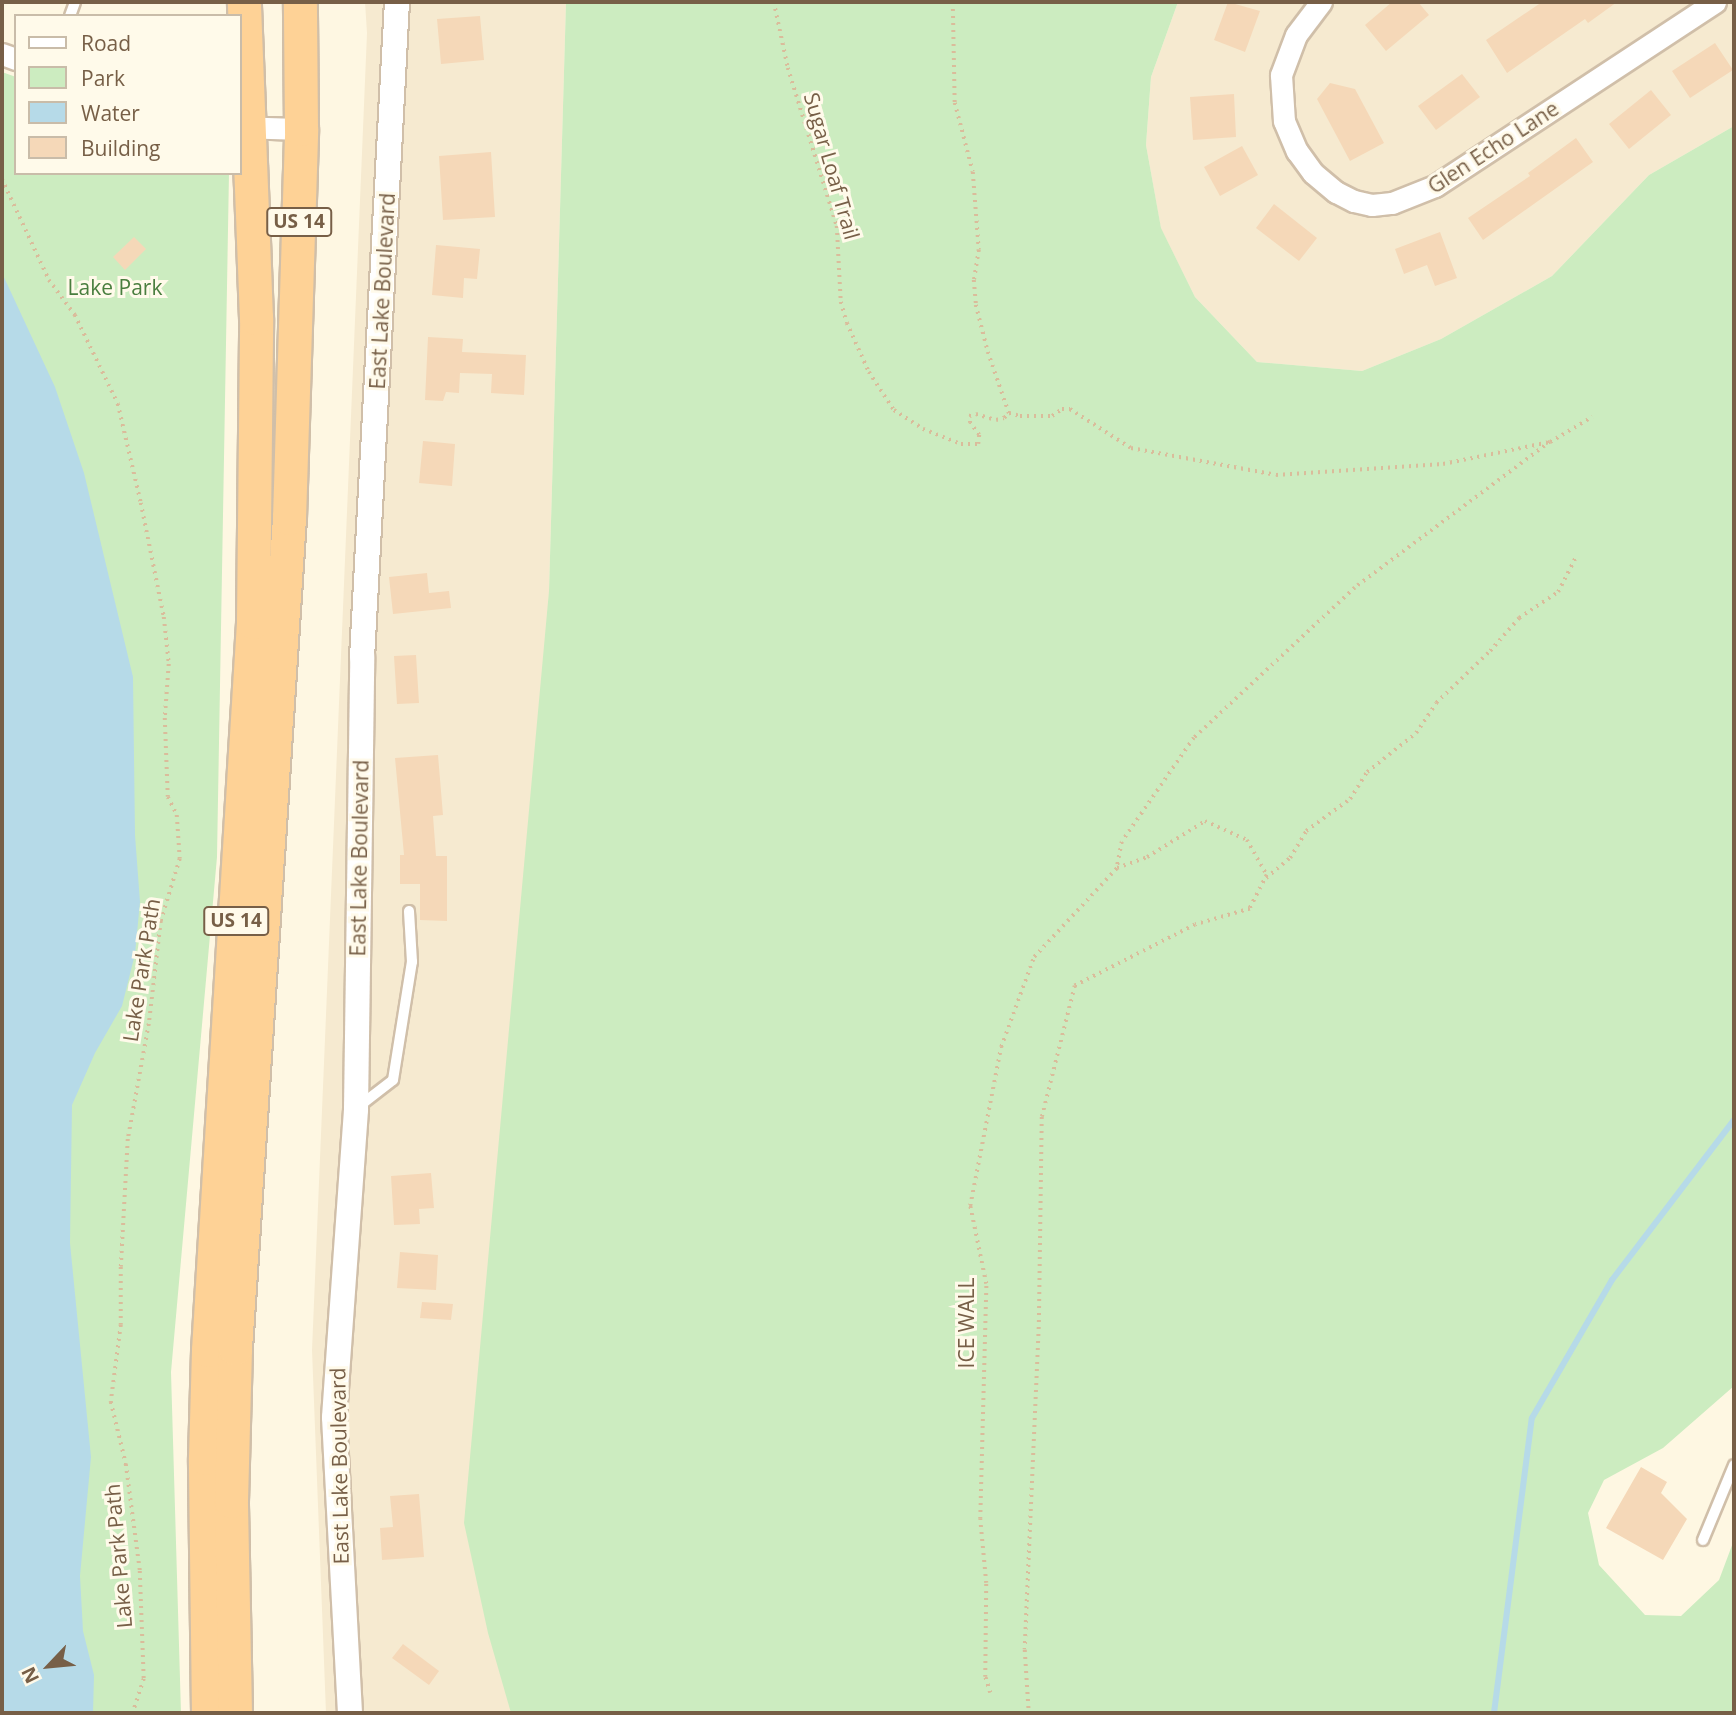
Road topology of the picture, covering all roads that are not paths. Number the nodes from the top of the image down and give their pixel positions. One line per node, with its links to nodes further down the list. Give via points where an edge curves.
1 (244, 2): 6 (highway, US 14)
2 (300, 2): 7 (highway, US 14)
3 (397, 2): 9 (street, East Lake Boulevard, via 362,658)
4 (1321, 2): 5 (street, Glen Echo Lane, via 1296,36 1281,75 1284,121 1313,173 1336,192 1372,205 1392,203 1435,186)
5 (1715, 2)
6 (245, 128): 7 (street); 12 (highway, US 14, via 256,318 253,622 208,1350)
7 (301, 129): 13 (highway, US 14, via 289,518 235,1348 231,1501)
8 (408, 911): 9 (lane, via 412,962 393,1080)
9 (356, 1109): 14 (street, East Lake Boulevard, via 334,1417)
10 (1734, 1465): 11 (lane)
11 (1703, 1540)
12 (208, 1713)
13 (235, 1713)
14 (350, 1713)

